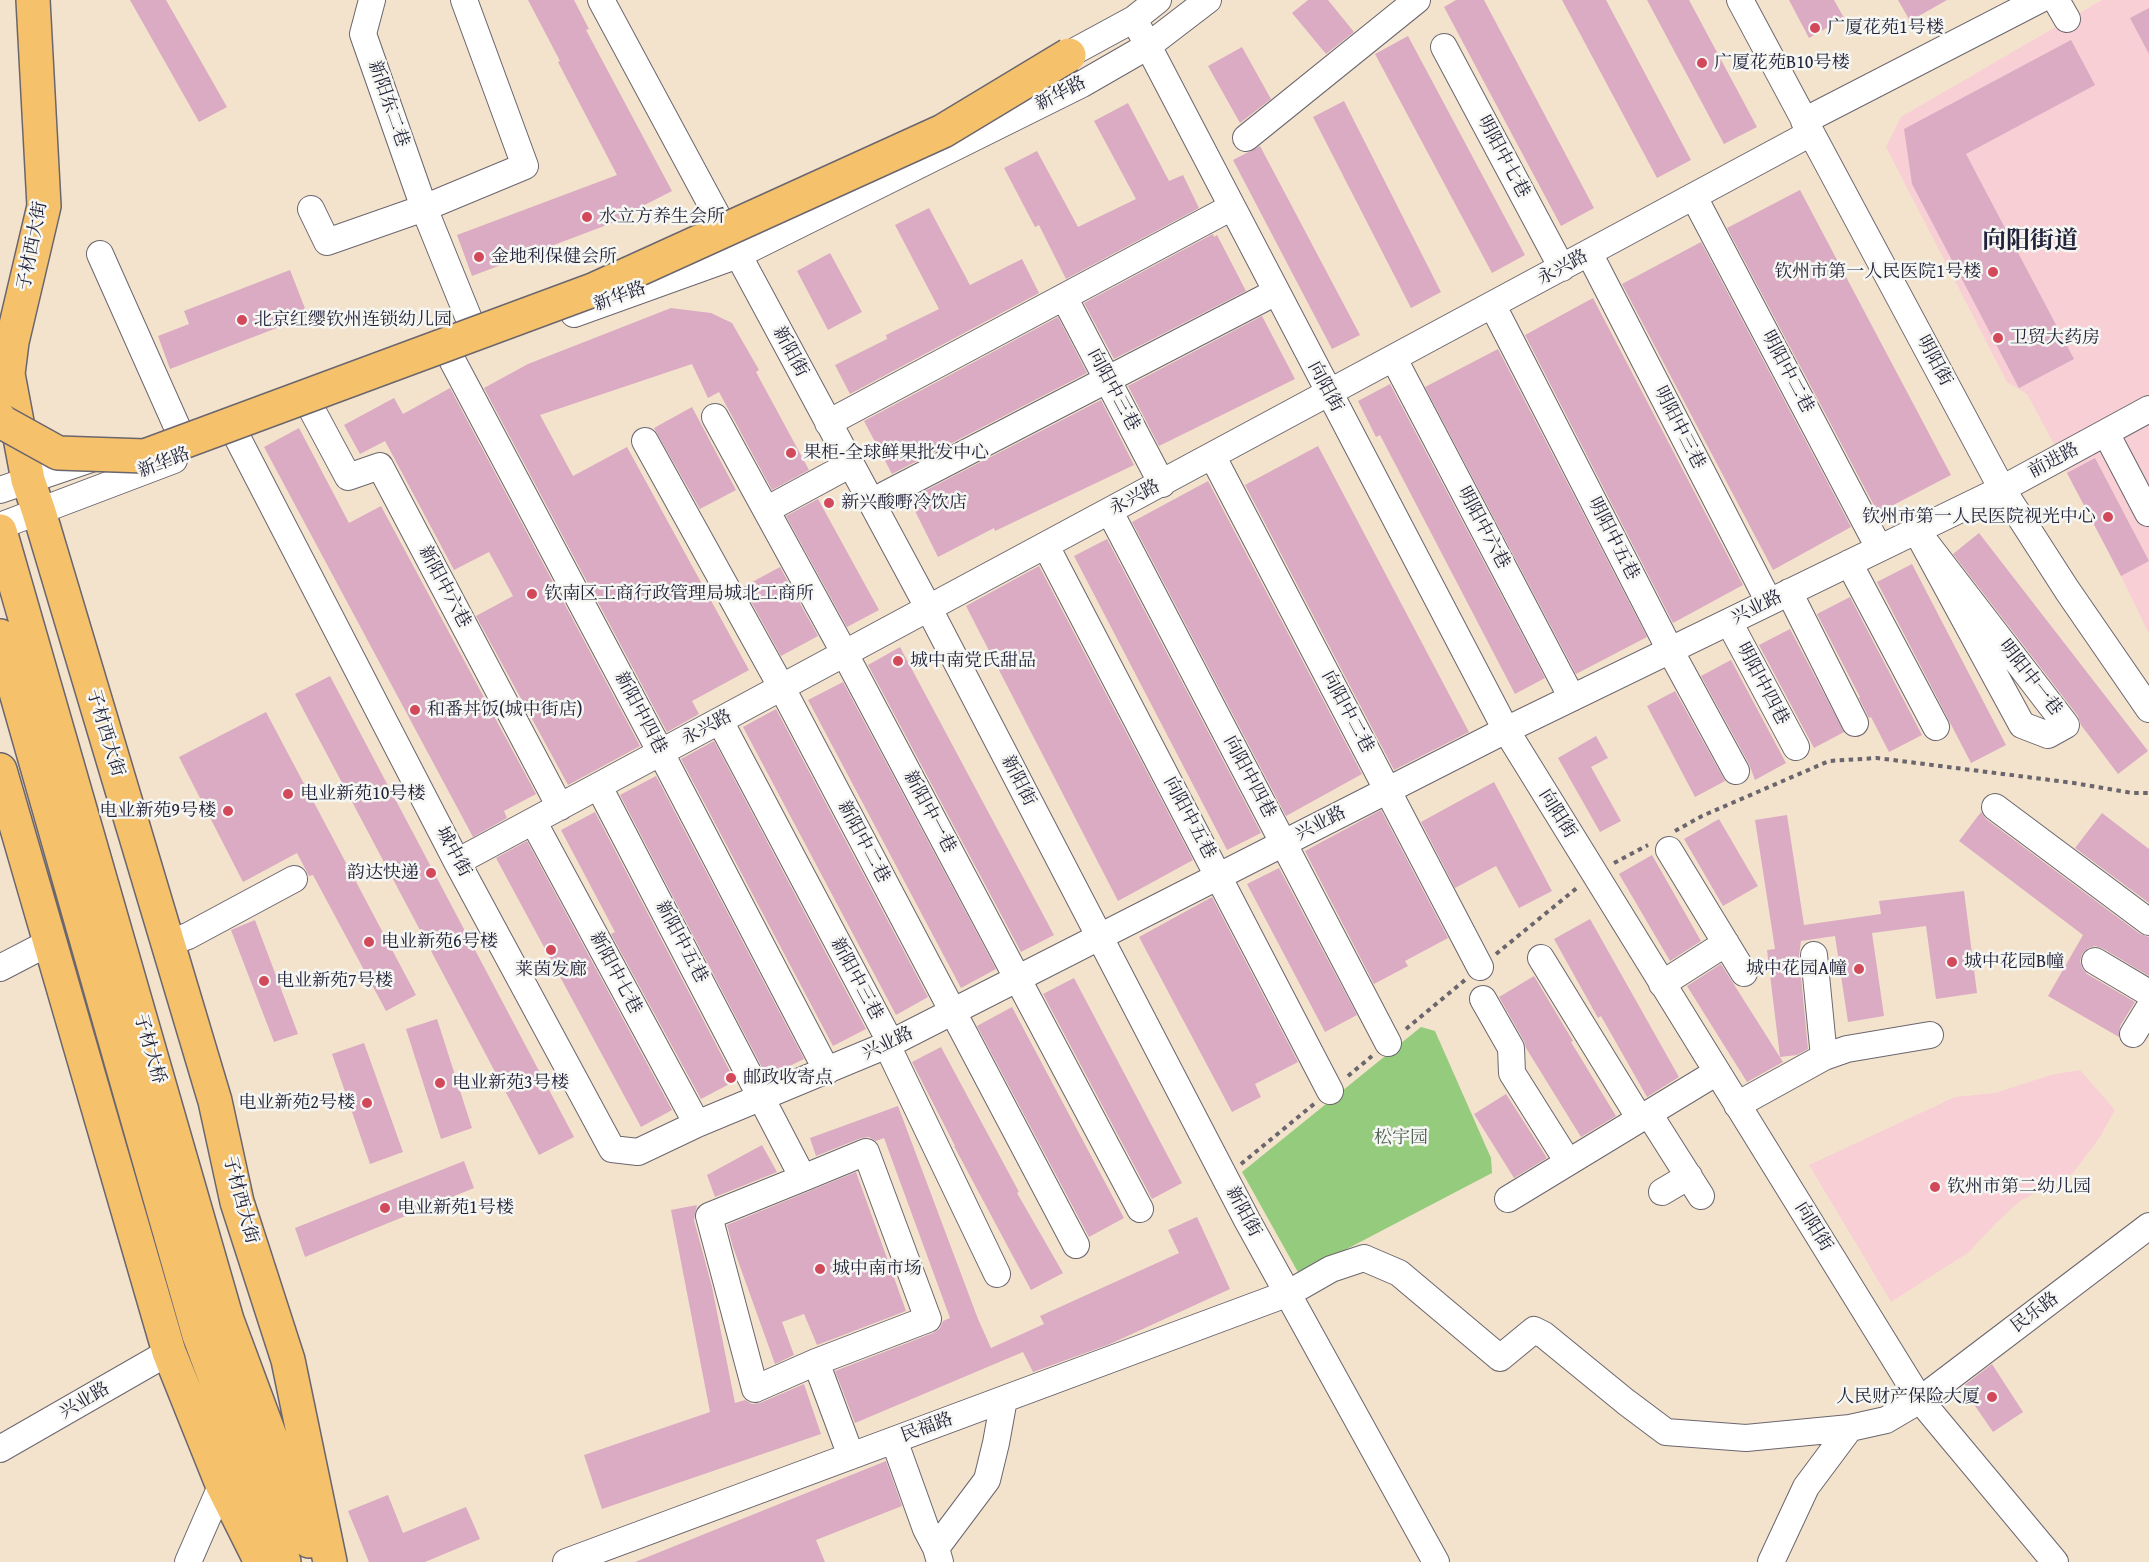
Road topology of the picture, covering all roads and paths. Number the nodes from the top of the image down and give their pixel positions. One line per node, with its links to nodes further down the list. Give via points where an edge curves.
1 (33, 0): 45 (main road, 子材西大街, via 44,206 8,374)
2 (372, 0): 18 (street, 新阳东二巷, via 363,34)
3 (464, 0): 18 (street, via 525,166)
4 (601, 0): 20 (street, 新阳街)
5 (1158, 0): 10 (street, 新华路)
6 (1208, 0): 11 (street, 新华路)
7 (1418, 0): 15 (street)
8 (1740, 0): 14 (street, 明阳街)
9 (2039, 0): 14 (street, 永兴路)
10 (1134, 19): 11 (street, 向阳街); 13 (street, 新华路)
11 (1148, 46): 17 (street, 向阳街); 23 (street, 新华路, via 1082,84)
12 (1444, 46): 24 (street, 明阳中七巷)
13 (1069, 55): 20 (street, 新华路); 36 (main road, bridge, via 943,130 593,290 144,456 58,453)
14 (1808, 127): 16 (street, 永兴路); 46 (street, 明阳街)
15 (1246, 138)
16 (1694, 197): 22 (street, 永兴路); 56 (street, 明阳中二巷)
17 (1232, 207): 25 (street, 向阳街); 26 (street)
18 (424, 208): 19 (street, via 327,242); 28 (street, 新阳东二巷)
19 (311, 209)
20 (721, 225): 23 (street, 新阳街); 28 (street, 新华路)
21 (100, 254): 38 (street)
22 (1589, 254): 24 (street, 永兴路); 58 (street, 明阳中三巷)
23 (738, 255): 29 (street, 新华路); 37 (street, 新阳街)
24 (1562, 268): 27 (street, 永兴路)
25 (1276, 292): 31 (street); 32 (street, 向阳街)
26 (1064, 297): 31 (street, 向阳中三巷); 37 (street)
27 (1492, 306): 30 (street, 永兴路); 62 (street, 明阳中五巷)
28 (469, 319): 38 (street, 新华路)
29 (451, 358): 33 (street, 新华路); 73 (street, 新阳中四巷)
30 (1394, 359): 32 (street, 永兴路); 66 (street, 明阳中六巷)
31 (1107, 380): 44 (street, 向阳中三巷); 47 (street)
32 (1329, 394): 42 (street, 永兴路); 71 (street, 向阳街)
33 (311, 408): 40 (street, 新华路); 79 (street, 新阳中六巷, via 348,477 380,466)
34 (2149, 409): 39 (street, 前进路)
35 (715, 417): 48 (street, 新阳中一巷)
36 (0, 419)
37 (828, 423): 43 (street, 新阳街)
38 (178, 429): 45 (street, 新华路)
39 (2106, 433): 46 (street, 前进路); 51 (street)
40 (236, 435): 49 (street, 新华路); 84 (street, 城中街)
41 (645, 441): 65 (street, 新阳中二巷)
42 (1213, 457): 44 (street, 永兴路); 77 (street, 向阳中二巷)
43 (851, 464): 47 (street, 新阳街); 48 (street)
44 (1162, 484): 50 (street, 永兴路)
45 (14, 485): 49 (main road, 子材西大街)
46 (2002, 489): 53 (street, 兴业路); 64 (street, 明阳街, via 2067,590)
47 (871, 502): 59 (street, 新阳街)
48 (766, 510): 63 (street, 新阳中一巷)
49 (39, 512): 52 (street, 新华路); 91 (main road, 子材西大街)
50 (1110, 512): 55 (street, 永兴路); 83 (street, 向阳中四巷)
51 (2149, 513)
52 (0, 525)
53 (1916, 530): 53 (street, 明阳中一巷, via 2022,725 2048,735 2066,725); 56 (street, 兴业路)
54 (0, 531): 128 (main road, 子材大桥)
55 (1046, 546): 59 (street, 永兴路); 86 (street, 向阳中五巷)
56 (1879, 548): 57 (street, 兴业路)
57 (1849, 563): 58 (street, 兴业路); 70 (street)
58 (1779, 597): 60 (street, 兴业路); 69 (street, 明阳中三巷)
59 (929, 609): 63 (street, 永兴路); 89 (street, 新阳街)
60 (1729, 622): 62 (street, 兴业路); 72 (street, 明阳中四巷)
61 (0, 636): 128 (main road, 子材大桥)
62 (1670, 650): 66 (street, 兴业路); 75 (street, 明阳中五巷)
63 (845, 654): 65 (street, 永兴路); 99 (street, 新阳中一巷)
64 (2142, 685): 67 (street, 明阳街)
65 (782, 688): 68 (street, 永兴路); 104 (street, 新阳中二巷)
66 (1572, 698): 71 (street, 兴业路)
67 (2149, 710)
68 (720, 721): 73 (street, 永兴路); 108 (street, 新阳中三巷, via 886,1034)
69 (1855, 723)
70 (1936, 727)
71 (1506, 730): 77 (street, 兴业路); 85 (street, 向阳街)
72 (1796, 747)
73 (661, 753): 76 (street, 永兴路); 110 (street, 新阳中四巷)
74 (0, 770): 90 (main road)
75 (1736, 771)
76 (599, 787): 79 (street, 永兴路); 113 (street, 新阳中五巷)
77 (1388, 790): 83 (street, 兴业路); 96 (street, 向阳中二巷)
78 (2149, 793): 82 (path, via 1877,758 1829,761 1702,816)
79 (560, 807): 81 (street, 永兴路)
80 (1995, 807): 88 (street)
81 (533, 821): 84 (street, 永兴路); 116 (street, 新阳中七巷)
82 (1665, 841): 85 (path); 92 (street)
83 (1284, 843): 86 (street, 兴业路); 107 (street, 向阳中四巷)
84 (457, 862): 117 (street, 城中街, via 612,1149)
85 (1594, 874): 96 (path); 100 (street, 向阳街)
86 (1219, 876): 89 (street, 兴业路); 112 (street, 向阳中五巷)
87 (294, 879): 91 (street)
88 (2149, 922)
89 (1100, 937): 99 (street, 兴业路); 119 (street, 新阳街)
90 (50, 942): 97 (street); 129 (main road)
91 (168, 943): 143 (main road, 子材西大街, via 215,1101 237,1202 288,1360)
92 (1726, 944): 98 (street); 100 (street)
93 (1814, 955): 109 (street)
94 (1541, 958): 115 (street)
95 (2096, 961): 101 (street)
96 (1480, 967): 107 (path)
97 (0, 968)
98 (1744, 973)
99 (1017, 979): 104 (street, 兴业路); 123 (street, 新阳中一巷)
100 (1662, 984): 111 (street, 向阳街)
101 (2149, 993)
102 (1483, 999): 118 (street, via 1511,1048 1512,1073)
103 (2149, 1008): 105 (street)
104 (953, 1012): 108 (street, 兴业路); 125 (street, 新阳中二巷)
105 (2133, 1034)
106 (1930, 1035): 109 (street, via 1846,1049)
107 (1388, 1043): 112 (path)
108 (887, 1045): 110 (street, 兴业路); 126 (street, 新阳中三巷)
109 (1824, 1057): 114 (street)
110 (827, 1071): 113 (street, 兴业路)
111 (1717, 1072): 114 (street, 向阳街); 115 (street)
112 (1330, 1091): 119 (path)
113 (763, 1097): 116 (street, 兴业路); 120 (street, 新阳中五巷)
114 (1737, 1105): 132 (street, 向阳街)
115 (1644, 1116): 118 (street); 121 (street, via 1695,1186)
116 (697, 1124): 117 (street, 兴业路)
117 (638, 1152)
118 (1568, 1162): 122 (street)
119 (1225, 1177): 127 (street, 新阳街)
120 (803, 1178): 130 (street, via 709,1216 755,1389); 130 (street, via 866,1152 928,1319)
121 (1662, 1192)
122 (1508, 1198)
123 (1140, 1209)
124 (2149, 1227): 132 (street, 民乐路)
125 (1076, 1245)
126 (997, 1274)
127 (1289, 1293): 131 (street, 民福路); 133 (street, 民福路, via 1331,1269 1364,1258 1399,1273 1500,1358 1534,1330 1544,1335 1666,1432 1746,1438); 145 (street, 新阳街)
128 (213, 1327): 141 (main road, 子材大桥); 142 (main road, 子材大桥)
129 (169, 1352): 135 (street, 兴业路); 137 (main road)
130 (816, 1362): 136 (street)
131 (1004, 1399): 134 (street, 民福路); 138 (street, via 987,1480)
132 (1920, 1400): 133 (street, 民乐路, via 1886,1420); 147 (street, 向阳街)
133 (1850, 1428): 146 (street, via 1806,1487)
134 (894, 1440): 136 (street, 民福路); 138 (street)
135 (0, 1449)
136 (850, 1456): 144 (street, 民福路)
137 (222, 1484): 139 (street); 140 (main road)
138 (938, 1555)
139 (189, 1562)
140 (261, 1562)
141 (284, 1562)
142 (317, 1562)
143 (330, 1562)
144 (566, 1562)
145 (1436, 1562)
146 (1771, 1562)
147 (2055, 1562)

